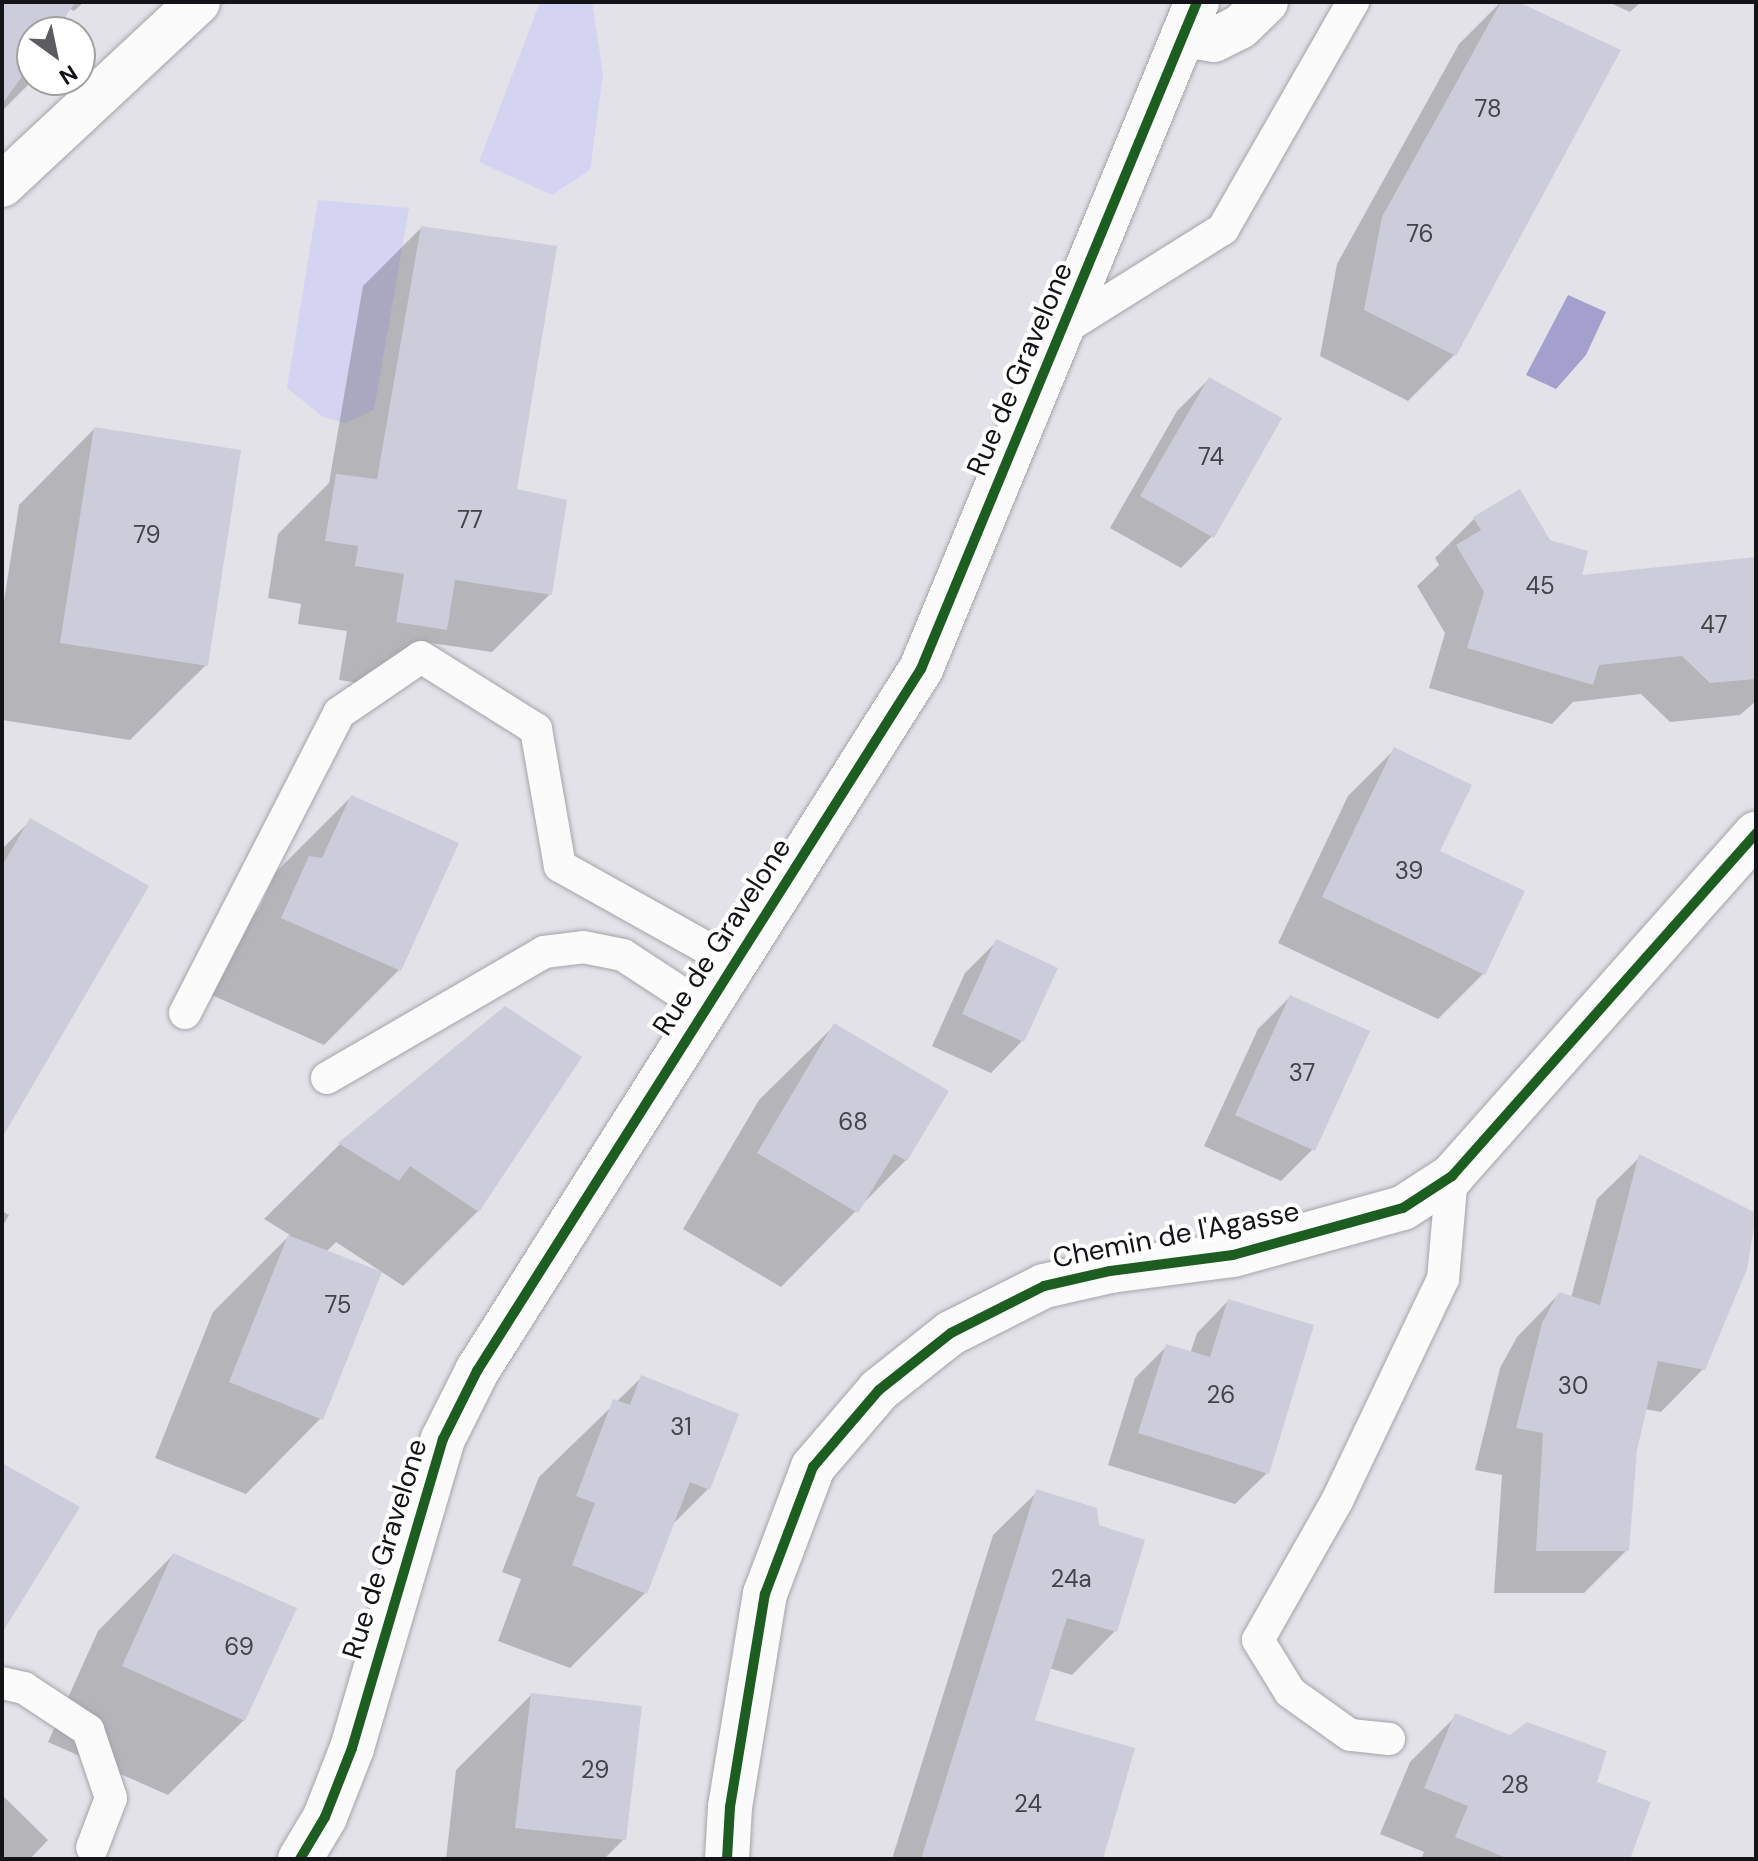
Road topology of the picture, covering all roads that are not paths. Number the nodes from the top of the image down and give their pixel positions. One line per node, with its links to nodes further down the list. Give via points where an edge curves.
1 (198, 2): 5 (street)
2 (1266, 2): 4 (street, Rue de Gravelone, via 1240,27 1214,40)
3 (1353, 2): 6 (lane, via 1223,229)
4 (1190, 18): 6 (street, Rue de Gravelone)
5 (2, 185)
6 (1062, 330): 8 (street, Rue de Gravelone, via 921,669)
7 (1756, 834): 12 (street, Chemin de l'Agasse)
8 (732, 962): 9 (street, Rue de Gravelone); 10 (lane, via 560,866 536,729 421,657 339,713)
9 (704, 1008): 11 (lane, via 623,955 583,947 544,952); 16 (street, Rue de Gravelone, via 477,1371 443,1439 352,1748 325,1817)
10 (185, 1013)
11 (327, 1078)
12 (1452, 1176): 14 (lane, via 1443,1279 1337,1501 1258,1640 1290,1692 1350,1735); 17 (street, Chemin de l'Agasse, via 1403,1208 1276,1243 1044,1286 951,1333 879,1390 813,1467 765,1594 730,1807)
13 (2, 1683): 15 (lane, via 24,1688 88,1730 111,1798)
14 (1389, 1739)
15 (92, 1848)
16 (300, 1859)
17 (727, 1859)

